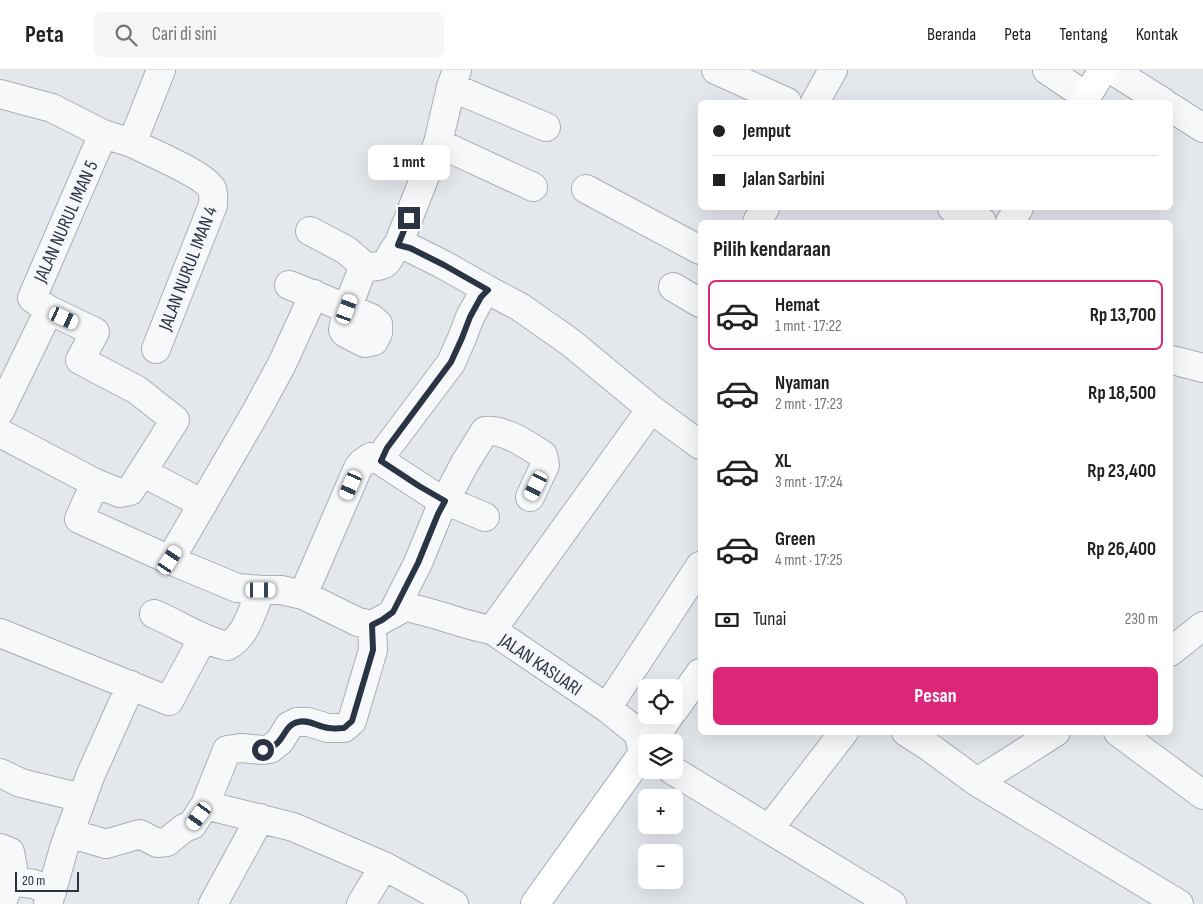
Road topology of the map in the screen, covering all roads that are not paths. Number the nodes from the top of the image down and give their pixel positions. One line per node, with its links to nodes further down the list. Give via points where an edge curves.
1 (162, 70): 17 (street)
2 (716, 70): 9 (street)
3 (833, 70): 10 (street)
4 (1047, 70): 11 (street)
5 (1103, 70): 11 (main road)
6 (1112, 70): 12 (street)
7 (454, 75): 14 (street); 18 (street)
8 (0, 94): 16 (street, via 52,108)
9 (783, 100)
10 (816, 100)
11 (1085, 100)
12 (1160, 100)
13 (1173, 109): 15 (street)
14 (546, 126)
15 (1203, 128)
16 (103, 134): 17 (street); 32 (street, JALAN NURUL IMAN 5, via 32,294 32,298)
17 (132, 143): 33 (street, JALAN NURUL IMAN 4, via 182,167 211,188 214,195 214,205)
18 (438, 143): 19 (street); 24 (street)
19 (533, 187)
20 (586, 189): 25 (street)
21 (956, 210): 22 (street)
22 (978, 220)
23 (310, 231): 26 (street, via 346,250)
24 (398, 245): 26 (street, via 384,265); 29 (street, via 444,265)
25 (698, 249)
26 (366, 267): 30 (street, via 347,309)
27 (289, 284): 30 (street)
28 (673, 287): 31 (street)
29 (488, 290): 37 (street, via 570,342); 40 (street, via 470,317 451,362 387,448)
30 (314, 294): 45 (street, via 282,364)
31 (698, 302)
32 (49, 310): 35 (street); 41 (street, JALAN NURUL IMAN 5, via 95,332 80,360 136,390 175,420)
33 (156, 350)
34 (1173, 360): 36 (street)
35 (10, 365): 38 (street)
36 (1203, 368)
37 (650, 409): 39 (street); 54 (street)
38 (1, 431): 42 (street)
39 (698, 444)
40 (381, 461): 44 (street); 50 (street, via 371,457 358,468)
41 (142, 472): 42 (street, via 134,487 126,493); 45 (street)
42 (95, 483): 47 (street, JALAN KASUARI, via 79,519)
43 (530, 497): 44 (street, via 545,465 543,455 494,430 485,431)
44 (445, 501): 46 (street); 52 (street, via 418,563)
45 (203, 504): 47 (street)
46 (485, 517)
47 (170, 560): 49 (street, JALAN KASUARI, via 238,588)
48 (698, 569): 61 (street)
49 (261, 590): 50 (street, JALAN KASUARI); 56 (street, via 249,620 235,642 226,646)
50 (303, 595): 52 (street, JALAN KASUARI, via 358,622)
51 (154, 614): 56 (street)
52 (383, 618): 54 (street, JALAN KASUARI, via 405,607); 73 (street, via 352,721 344,728 297,722 289,726 280,742 270,749 226,750)
53 (1203, 626): 57 (street)
54 (492, 630): 61 (street, JALAN KASUARI)
55 (0, 633): 59 (street)
56 (203, 638): 59 (street, via 169,700)
57 (1173, 650)
58 (698, 676): 60 (main road)
59 (130, 685): 72 (street)
60 (683, 697)
61 (607, 708): 62 (street, JALAN KASUARI)
62 (639, 734)
63 (842, 735): 75 (street)
64 (911, 735): 70 (street)
65 (1051, 735): 70 (street)
66 (1123, 735): 71 (street)
67 (638, 761): 84 (main road)
68 (0, 774): 72 (street, via 21,783)
69 (683, 777): 75 (street)
70 (977, 782): 86 (street)
71 (1197, 783)
72 (82, 798): 76 (street)
73 (205, 805): 74 (street); 76 (street, via 192,825 166,842 157,843 140,834 106,844)
74 (260, 818): 78 (street, via 293,827); 81 (street)
75 (769, 829): 85 (street)
76 (69, 833): 80 (street)
77 (0, 848): 79 (street, via 10,852 13,868)
78 (384, 866): 82 (street); 83 (street)
79 (6, 892): 80 (street, via 34,884)
80 (54, 899)
81 (213, 904)
82 (361, 904)
83 (454, 904)
84 (535, 904)
85 (892, 904)
86 (1179, 904)

